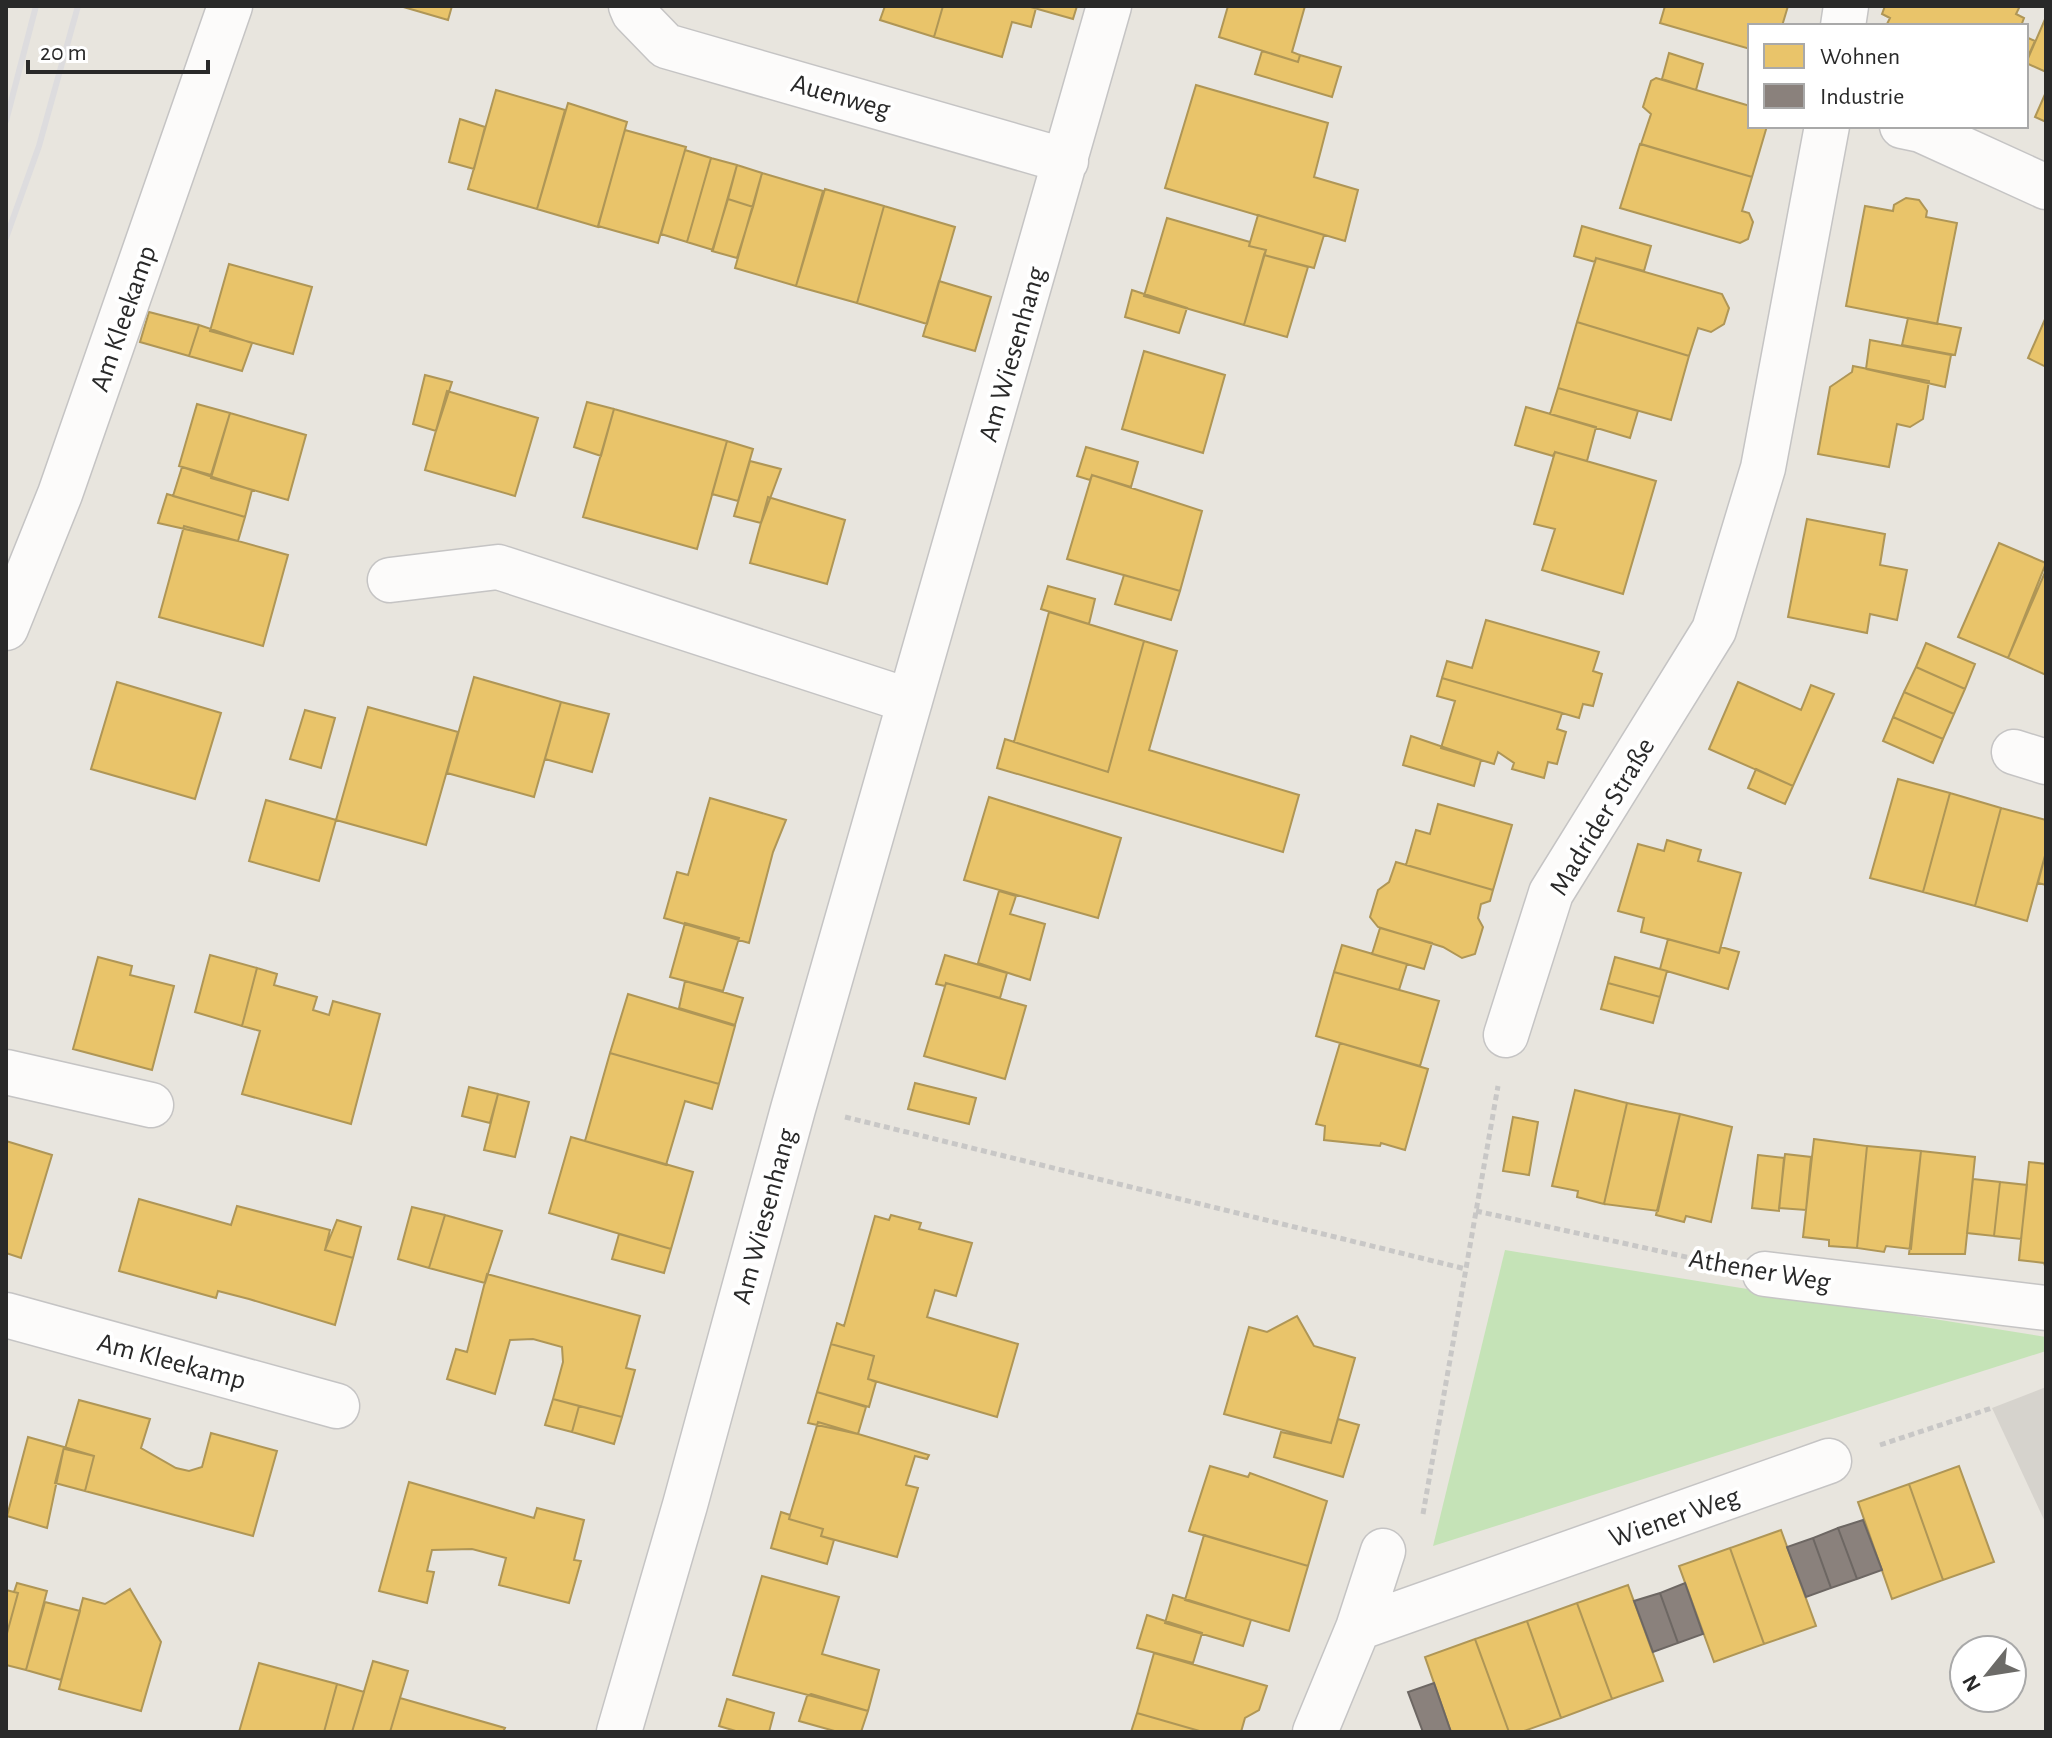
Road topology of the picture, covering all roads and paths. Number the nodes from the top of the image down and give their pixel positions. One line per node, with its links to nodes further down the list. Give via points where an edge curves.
1 (230, 6): 9 (street, Am Kleekamp, via 65,479)
2 (631, 6): 6 (street, Auenweg, via 666,46)
3 (1109, 6): 6 (street, Am Wiesenhang)
4 (1827, 128): 11 (street, Madrider Straße, via 1763,468 1714,630 1551,893)
5 (1912, 128): 7 (street)
6 (1066, 161): 10 (street, Am Wiesenhang)
7 (2046, 187)
8 (390, 580): 10 (street, via 498,567)
9 (6, 628)
10 (910, 701): 14 (street, Am Wiesenhang)
11 (1506, 1035): 15 (path)
12 (6, 1072): 13 (street)
13 (151, 1105)
14 (793, 1109): 16 (path, via 852,1118); 25 (street, Am Wiesenhang)
15 (1476, 1211): 16 (path); 17 (path, Athener Weg)
16 (1466, 1269): 23 (path, via 1421,1523)
17 (1765, 1274): 18 (street, Athener Weg)
18 (2046, 1308)
19 (6, 1315): 20 (street, Am Kleekamp)
20 (337, 1406)
21 (1992, 1408): 22 (path)
22 (1829, 1461): 24 (street, Wiener Weg)
23 (1383, 1551): 24 (street)
24 (1358, 1628): 26 (street)
25 (619, 1732)
26 (1315, 1732)

